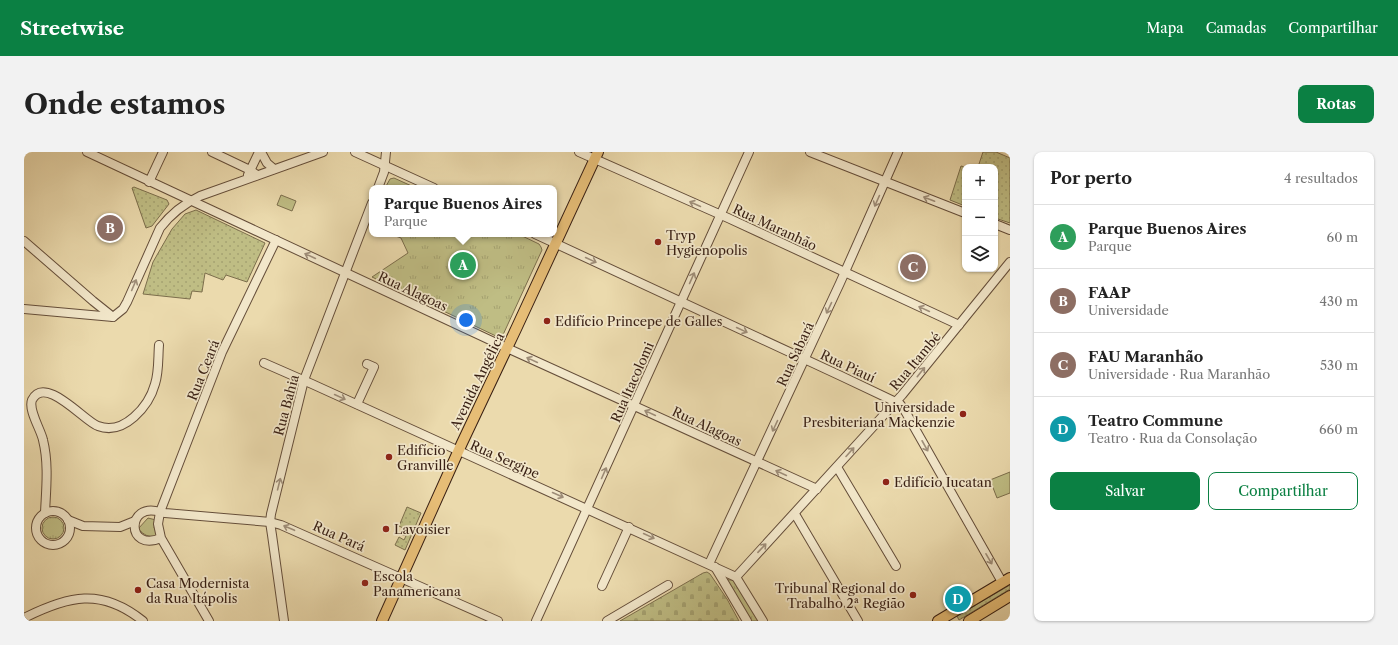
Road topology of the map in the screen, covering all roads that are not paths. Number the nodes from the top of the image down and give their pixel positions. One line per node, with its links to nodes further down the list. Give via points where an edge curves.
1 (87, 152): 13 (street, Rua Alagoas)
2 (163, 152): 18 (street)
3 (212, 152): 17 (street)
4 (260, 152): 16 (street); 17 (street)
5 (323, 152): 12 (street)
6 (354, 152): 15 (street)
7 (386, 152): 15 (street)
8 (579, 152): 14 (street, Rua Maranhão)
9 (749, 152): 25 (street, Rua Itacolomi)
10 (810, 152): 19 (street)
11 (898, 152): 19 (street, Rua Sabará)
12 (312, 154): 16 (street)
13 (103, 156): 18 (street, Rua Alagoas)
14 (596, 156): 25 (street, Rua Maranhão, one-way to 14); 31 (main road, Avenida Angélica)
15 (385, 166): 20 (street); 21 (street)
16 (274, 169): 17 (street)
17 (254, 173): 22 (street, via 246,179)
18 (149, 182): 22 (street, Rua Alagoas)
19 (885, 182): 24 (street, one-way to 19); 34 (street, Rua Sabará, one-way to 34)
20 (379, 185)
21 (427, 185)
22 (191, 200): 29 (street, Rua Alagoas); 39 (street, one-way to 22, via 127,302 160,228 168,218)
23 (369, 211): 33 (street, Rua Bahia)
24 (962, 212)
25 (720, 215): 34 (street, Rua Maranhão); 36 (street, Rua Itacolomi, one-way to 25)
26 (998, 225): 27 (street)
27 (1010, 230)
28 (541, 237): 31 (street, Rua Piauí)
29 (276, 240): 33 (street, Rua Alagoas, one-way to 29); 55 (street, Rua Ceará, via 222,352)
30 (24, 241): 35 (street)
31 (556, 244): 36 (street, Rua Piauí, one-way to 36); 42 (main road, Avenida Angélica)
32 (1010, 262): 40 (street, Rua Itambé)
33 (345, 272): 42 (street, Rua Alagoas); 46 (street, Rua Bahia)
34 (846, 272): 40 (street, Rua Maranhão, one-way to 34); 43 (street, Rua Sabará, one-way to 43)
35 (93, 301): 38 (street, via 88,310); 39 (street)
36 (681, 302): 43 (street, Rua Piauí, one-way to 43); 49 (street, Rua Itacolomi)
37 (24, 309): 38 (street)
38 (81, 314): 39 (street)
39 (113, 317)
40 (959, 325): 47 (street, Rua Itambé, one-way to 40)
41 (159, 345): 56 (street, via 157,377 152,392 135,416 119,426 96,426 69,404 50,393 40,394 33,399 32,411 45,454)
42 (507, 348): 49 (street, Rua Alagoas, one-way to 42); 50 (main road, Avenida Angélica)
43 (805, 359): 47 (street, Rua Piauí); 51 (street, Rua Sabará, one-way to 51)
44 (264, 363): 46 (street, Rua Sergipe)
45 (367, 364): 48 (street, via 374,368)
46 (304, 380): 48 (street, Rua Sergipe, one-way to 48); 60 (street, Rua Bahia, one-way to 46)
47 (896, 402): 52 (street, Rua Itambé, one-way to 47); 71 (street, Rua Piauí, one-way to 71, via 905,411)
48 (357, 404): 50 (street, Rua Sergipe)
49 (634, 406): 51 (street, Rua Alagoas, one-way to 49); 54 (street, Rua Itacolomi, one-way to 49)
50 (458, 451): 54 (street, Rua Sergipe, one-way to 54); 70 (main road, Avenida Angélica)
51 (758, 462): 53 (street, Rua Alagoas, one-way to 51); 67 (street, Rua Sabará)
52 (837, 467): 53 (street, Rua Itambé); 68 (street)
53 (817, 490): 57 (street, Rua Itambé)
54 (588, 508): 63 (street, Rua Sergipe); 81 (street, Rua Itacolomi)
55 (160, 512): 59 (street, Rua Pará, via 145,511); 60 (street, Rua Pará); 66 (street, via 158,524)
56 (45, 513): 58 (street, via 55,511); 64 (street, via 36,524 40,539 55,545 65,540)
57 (794, 514): 69 (street, Rua Itambé, one-way to 57); 85 (street)
58 (68, 520): 61 (street); 64 (street)
59 (135, 521): 62 (street, Rua Pará); 65 (street)
60 (270, 522): 70 (street, Rua Pará, one-way to 60, via 291,528); 78 (street, Rua Bahia)
61 (84, 526): 62 (street); 64 (street)
62 (120, 527): 65 (street)
63 (629, 527): 67 (street, Rua Sergipe, one-way to 67); 73 (street)
64 (68, 535)
65 (137, 535): 66 (street, via 148,542)
66 (161, 538): 77 (street)
67 (712, 566): 69 (street, Rua Sergipe); 83 (street)
68 (896, 566)
69 (736, 577): 84 (street)
70 (402, 578): 79 (main road, Avenida Angélica); 80 (street, Rua Pará)
71 (1006, 580): 86 (main road)
72 (668, 585): 82 (street)
73 (602, 586)
74 (1010, 596): 87 (main road)
75 (24, 618): 76 (street, via 59,602 86,598 116,603)
76 (143, 621)
77 (209, 621)
78 (284, 621)
79 (382, 621)
80 (498, 621)
81 (536, 621)
82 (607, 621)
83 (747, 621)
84 (763, 621)
85 (858, 621)
86 (938, 621)
87 (969, 621)

